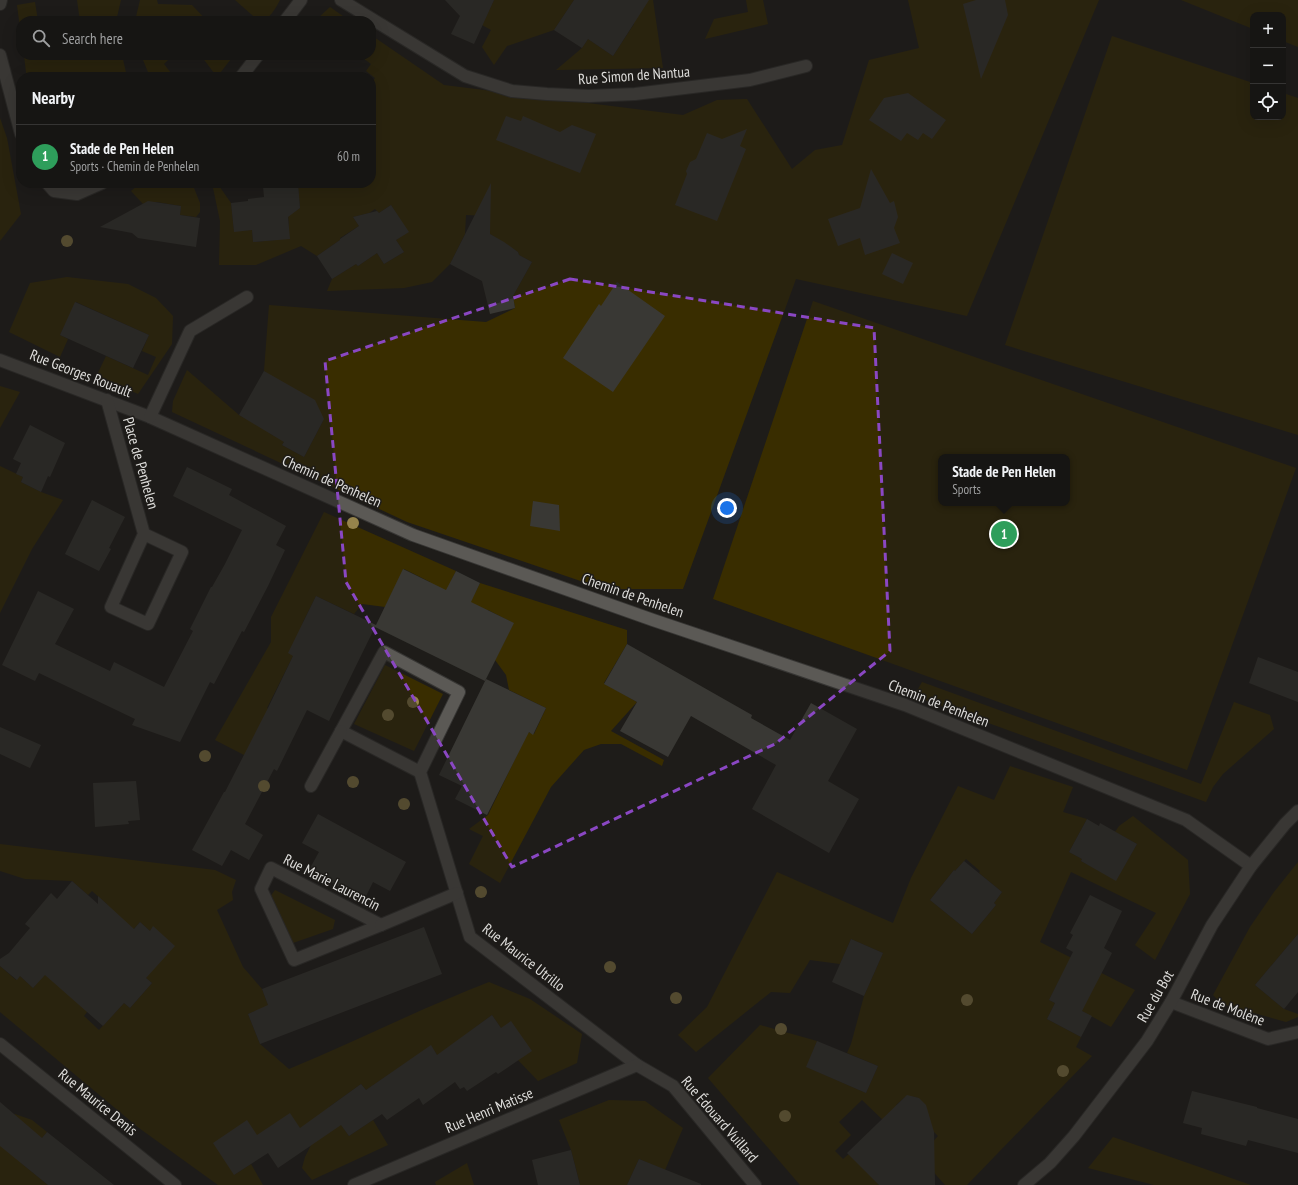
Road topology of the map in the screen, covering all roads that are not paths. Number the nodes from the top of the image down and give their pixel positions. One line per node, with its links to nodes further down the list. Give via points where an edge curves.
1 (1, 0): 4 (street)
2 (301, 0): 5 (street)
3 (341, 0): 6 (street, Rue Simon de Nantua)
4 (0, 4)
5 (289, 16)
6 (367, 16)
7 (376, 21): 10 (street, Rue Simon de Nantua, via 465,76 512,91 589,96 651,92 750,80)
8 (0, 55): 12 (street)
9 (254, 60): 11 (street)
10 (806, 66)
11 (245, 72)
12 (16, 115)
13 (52, 188): 14 (street, via 77,194)
14 (93, 188)
15 (246, 297): 18 (street, via 190,331)
16 (0, 360): 17 (street, Rue Georges Rouault)
17 (107, 400): 18 (street, Rue Georges Rouault); 19 (street, Place de Penhelen)
18 (150, 417): 24 (street, Chemin de Penhelen, via 413,535 905,705 1186,820)
19 (144, 534): 19 (street, via 111,607 148,624 182,552)
20 (341, 731): 21 (street); 21 (street, via 384,652 460,692); 22 (street)
21 (420, 772): 25 (street, Rue Maurice Utrillo)
22 (312, 786)
23 (1298, 811): 24 (street, Rue du Bot)
24 (1251, 866): 27 (street, Rue du Bot, via 1212,925)
25 (457, 893): 26 (street, Rue Marie Laurencin); 30 (street, Rue Maurice Utrillo, via 470,937)
26 (381, 925): 26 (street, Rue Marie Laurencin, via 271,868 261,889 294,960)
27 (1171, 1002): 28 (street, Rue de Molène, via 1268,1039); 34 (street, Rue du Bot, via 1147,1041 1074,1136)
28 (1298, 1032)
29 (0, 1044): 31 (street, Rue Maurice Denis)
30 (637, 1065): 32 (street, Rue Henri Matisse); 33 (street, Rue Édouard Vuillard, via 673,1086)
31 (175, 1185)
32 (354, 1185)
33 (755, 1185)
34 (1024, 1185)

